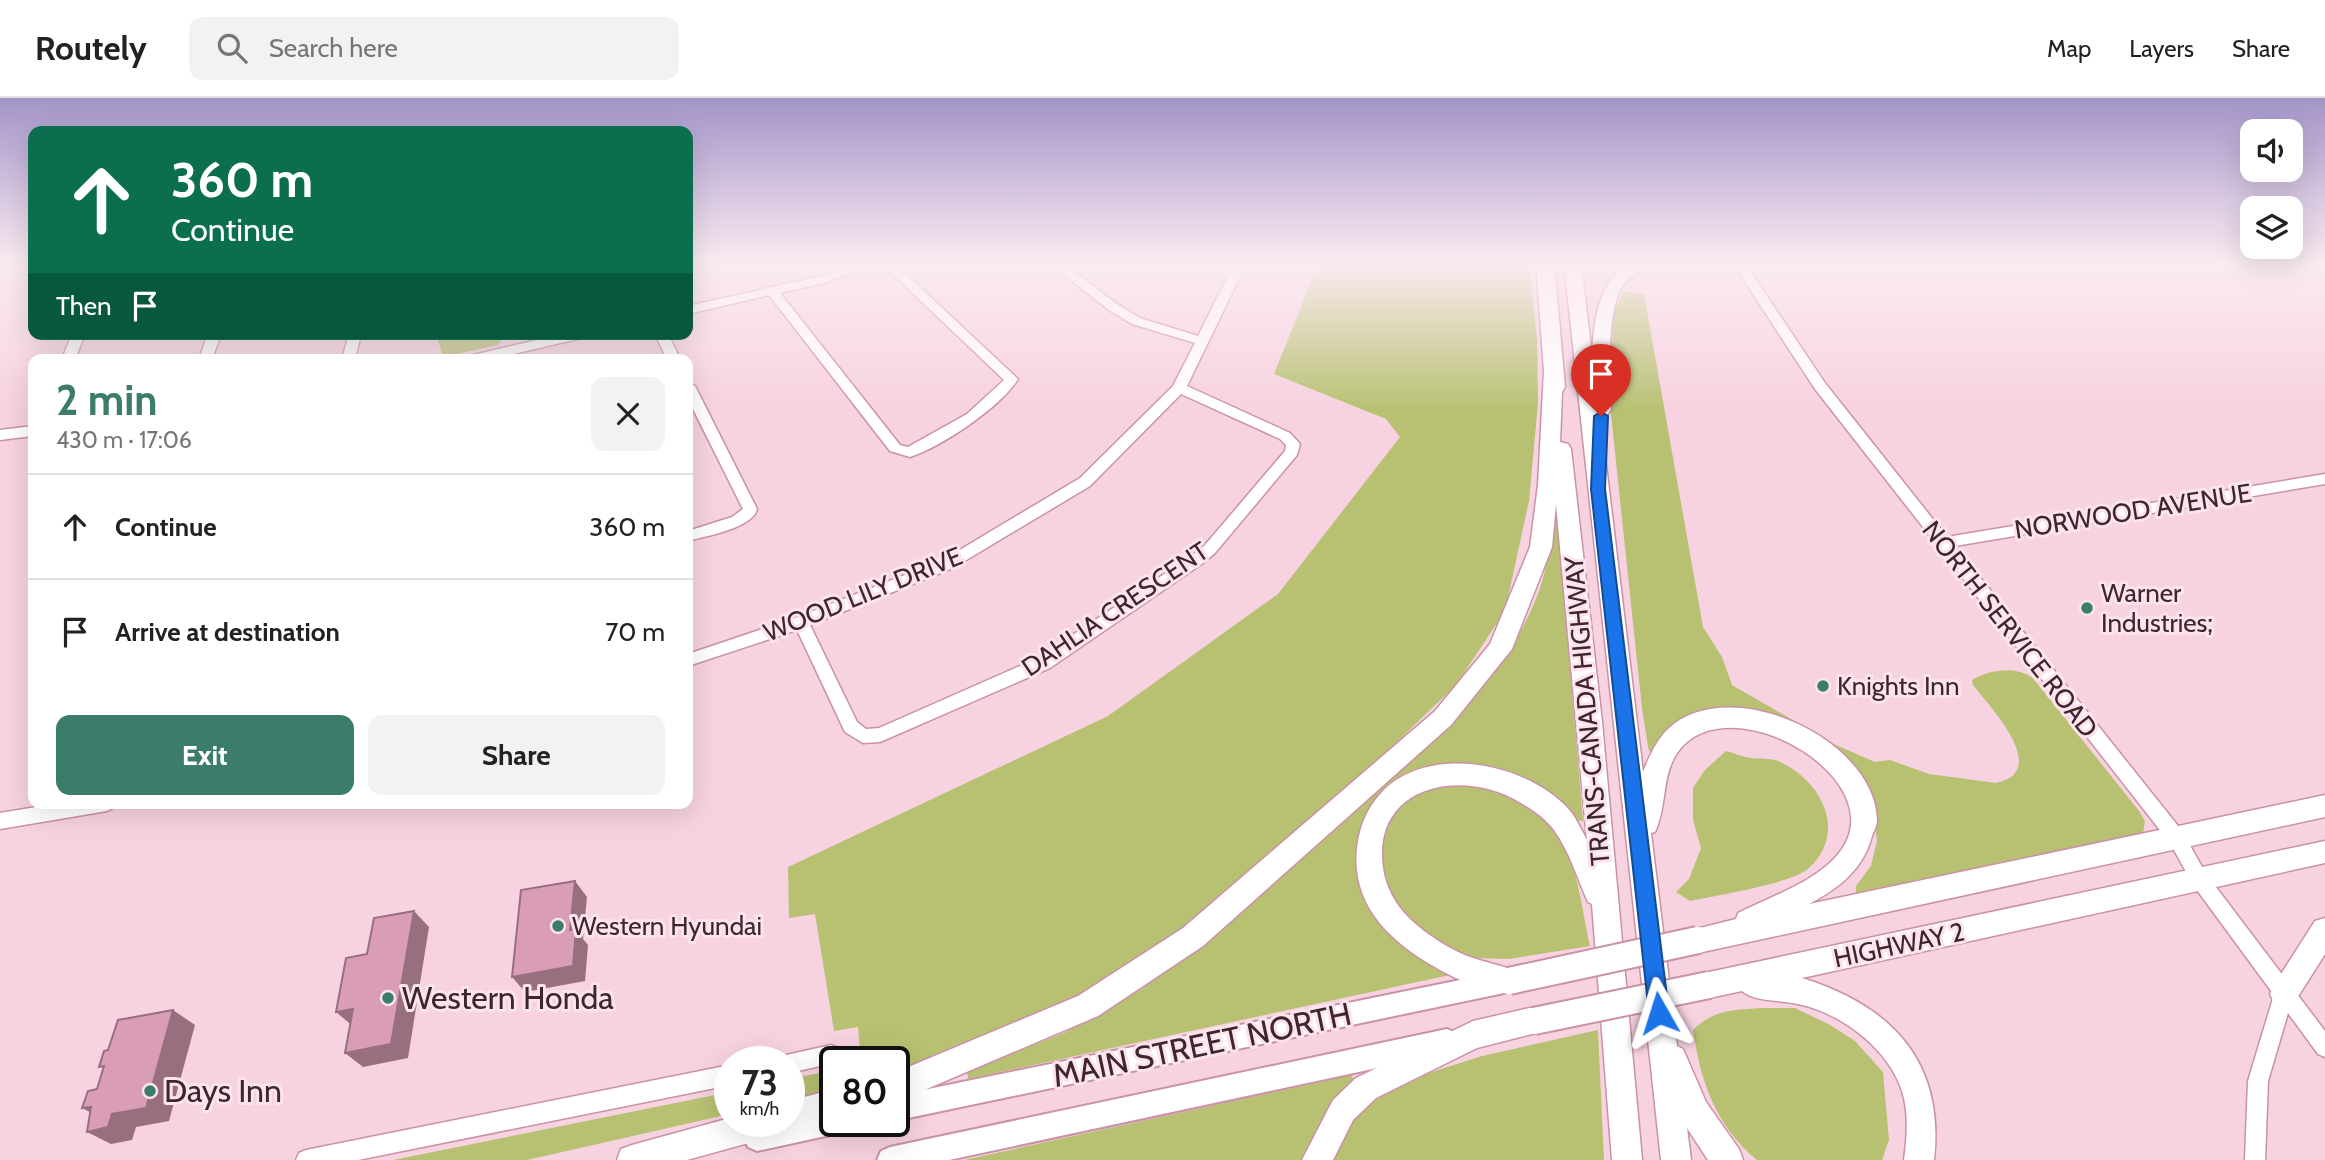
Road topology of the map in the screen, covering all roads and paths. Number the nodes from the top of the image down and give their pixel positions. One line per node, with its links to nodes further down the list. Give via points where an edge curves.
1 (788, 312): 2 (street, via 895,448 904,452 972,418 1011,379)
2 (939, 312)
3 (1123, 312): 10 (street, via 1136,321)
4 (1217, 312): 10 (street, WOOD LILY DRIVE)
5 (1549, 312): 12 (highway, TRANS-CANADA HIGHWAY)
6 (1578, 312): 18 (highway, TRANS-CANADA HIGHWAY)
7 (1607, 312): 18 (highway)
8 (1771, 312): 20 (street, NORTH SERVICE ROAD, via 1820,386)
9 (563, 340): 11 (street)
10 (1202, 341): 13 (street, WOOD LILY DRIVE)
11 (520, 354)
12 (1553, 372): 30 (highway, TRANS-CANADA HIGHWAY); 40 (highway, via 1541,547 1500,649 1443,718 1193,937 1088,1006)
13 (1179, 388): 21 (street, WOOD LILY DRIVE, via 1086,482 956,560); 21 (street, DAHLIA CRESCENT, via 1285,436 1293,444 1293,452 1205,554 1052,657 880,735 863,736 851,727)
14 (693, 396): 19 (street, via 750,509 737,522)
15 (28, 432): 16 (street)
16 (0, 435)
17 (2325, 479): 20 (street, NORWOOD AVENUE)
18 (1598, 489): 28 (highway, TRANS-CANADA HIGHWAY)
19 (693, 535)
20 (1942, 543): 26 (street, NORTH SERVICE ROAD)
21 (802, 622): 22 (street, WOOD LILY DRIVE)
22 (693, 658)
23 (2325, 806): 26 (highway, HIGHWAY 2)
24 (41, 809): 25 (street)
25 (0, 821)
26 (2176, 838): 29 (street, NORTH SERVICE ROAD); 32 (highway, HIGHWAY 2)
27 (2325, 852): 29 (highway, HIGHWAY 2)
28 (1642, 865): 32 (highway, via 1654,775 1686,730 1714,718 1760,721 1807,738 1830,756 1847,774 1863,813 1855,852 1817,885); 36 (highway, TRANS-CANADA HIGHWAY)
29 (2200, 880): 34 (highway, HIGHWAY 2); 35 (street, NORTH SERVICE ROAD)
30 (1606, 916): 33 (highway, via 1581,853 1562,820 1544,803 1512,784 1476,774 1444,774 1416,782 1394,797 1375,821 1367,856 1372,887 1398,926 1422,945 1464,969); 44 (highway, TRANS-CANADA HIGHWAY)
31 (2325, 930): 35 (highway)
32 (1711, 937): 33 (highway, HIGHWAY 2, bridge)
33 (1509, 981): 41 (main road, MAIN STREET NORTH)
34 (1715, 984): 37 (highway, HIGHWAY 2, bridge); 52 (highway, via 1772,984 1807,992 1845,1008 1873,1028 1893,1048 1915,1088 1922,1132)
35 (2284, 994): 38 (street, NORTH SERVICE ROAD); 53 (street, via 2258,1081)
36 (1659, 1013): 50 (highway, TRANS-CANADA HIGHWAY); 51 (highway, via 1680,1082 1702,1125)
37 (1473, 1035): 48 (main road, MAIN STREET NORTH); 49 (highway, HIGHWAY 2, via 1366,1088 1343,1110)
38 (2325, 1047)
39 (714, 1078): 45 (street)
40 (910, 1080)
41 (910, 1106)
42 (819, 1124): 47 (main road)
43 (716, 1137): 46 (highway)
44 (1625, 1153)
45 (306, 1160)
46 (632, 1160)
47 (650, 1160)
48 (890, 1160)
49 (1317, 1160)
50 (1676, 1160)
51 (1728, 1160)
52 (1919, 1160)
53 (2255, 1160)

